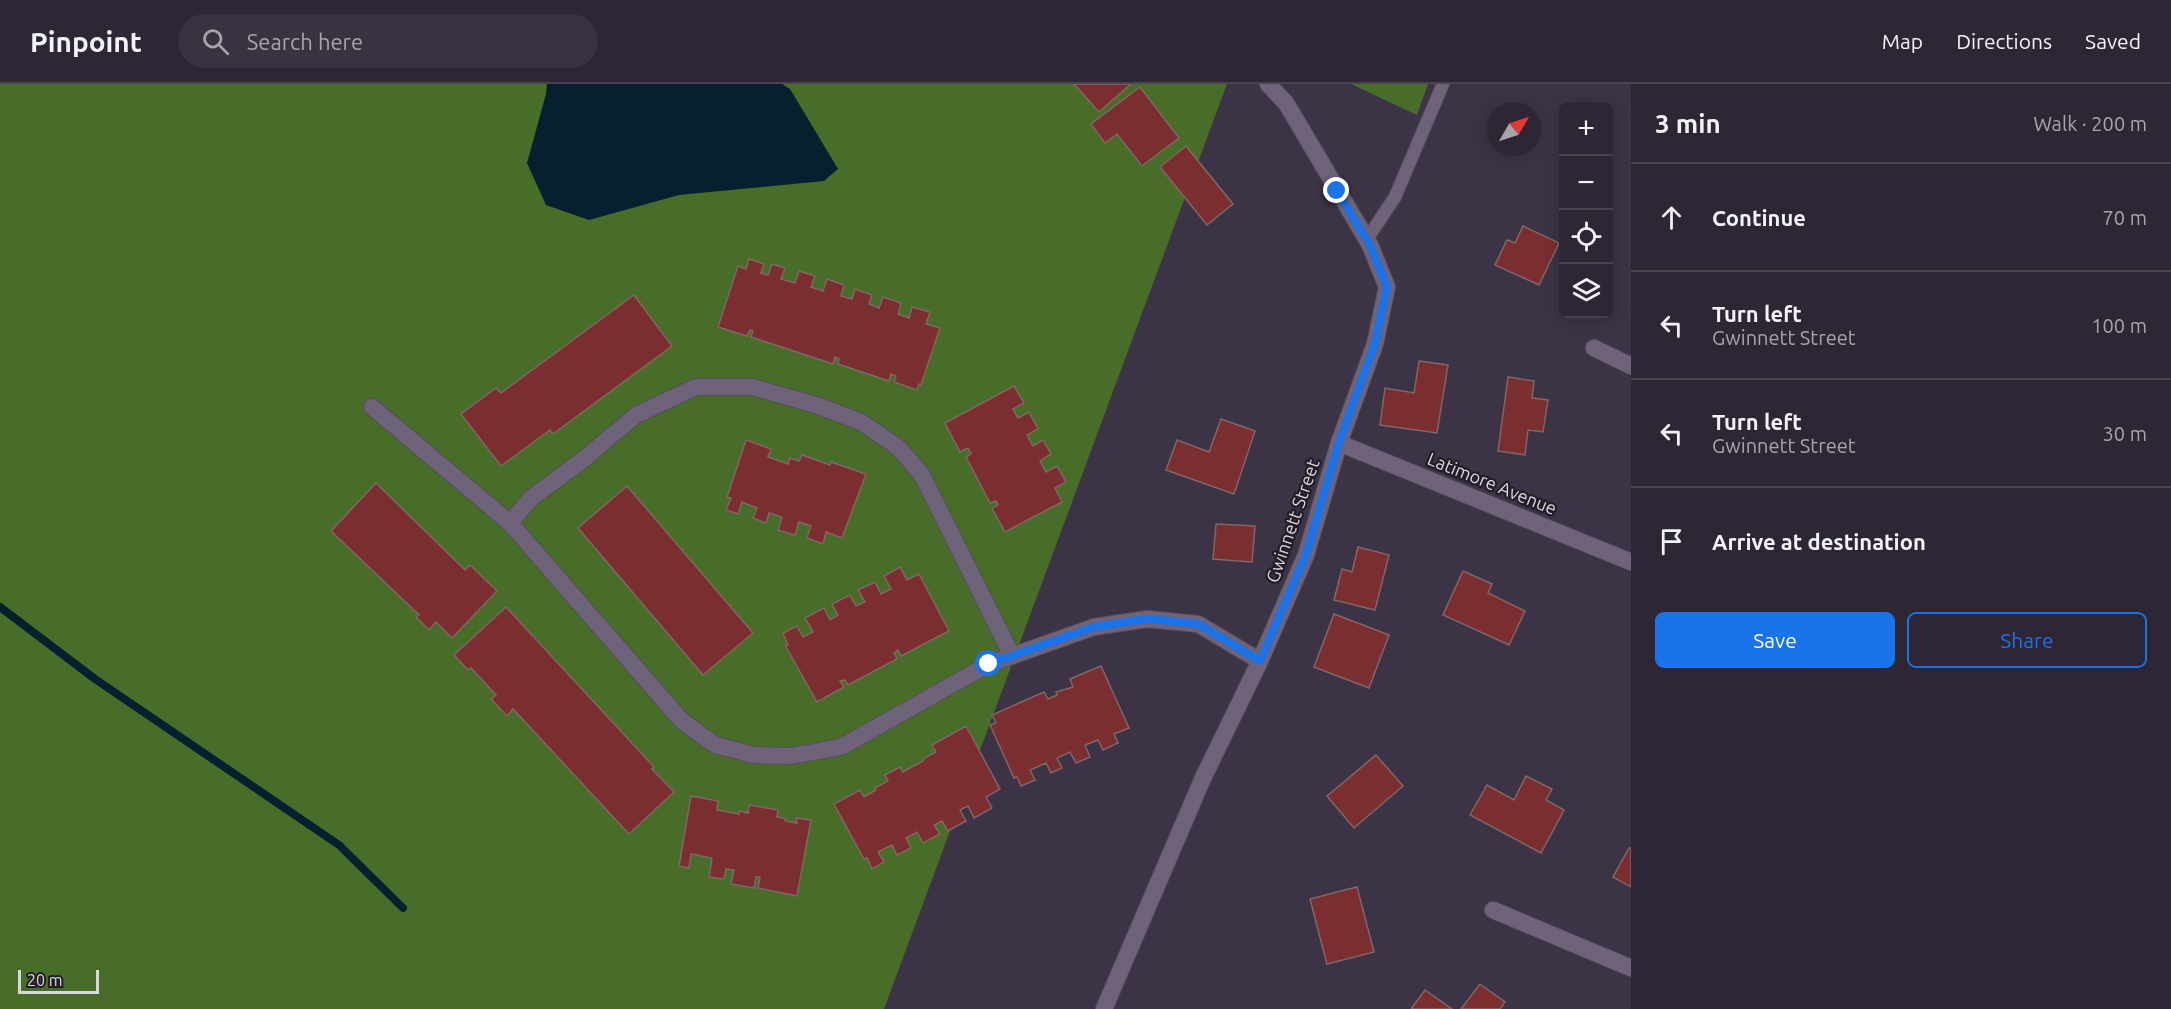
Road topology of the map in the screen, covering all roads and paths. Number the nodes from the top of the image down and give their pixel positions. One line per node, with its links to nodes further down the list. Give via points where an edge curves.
1 (1268, 84): 3 (street, Gwinnett Street, via 1286,103)
2 (1443, 84): 3 (lane, via 1395,197)
3 (1367, 239): 7 (street, Gwinnett Street, via 1387,287 1375,344)
4 (1594, 348): 5 (street)
5 (1631, 366)
6 (372, 407): 8 (street)
7 (1339, 443): 9 (street, Latimore Avenue); 11 (street, Gwinnett Street, via 1306,555)
8 (510, 523): 10 (street, via 682,721 715,745 754,755 791,756 841,747 989,664); 10 (street, via 530,499 636,415 696,387 752,387 861,422 899,448 922,475)
9 (1631, 562)
10 (1012, 656): 11 (street, via 1094,627 1147,619 1198,624)
11 (1260, 661): 14 (street, Gwinnett Street, via 1203,778)
12 (1493, 910): 13 (street)
13 (1631, 968)
14 (1104, 1009)

